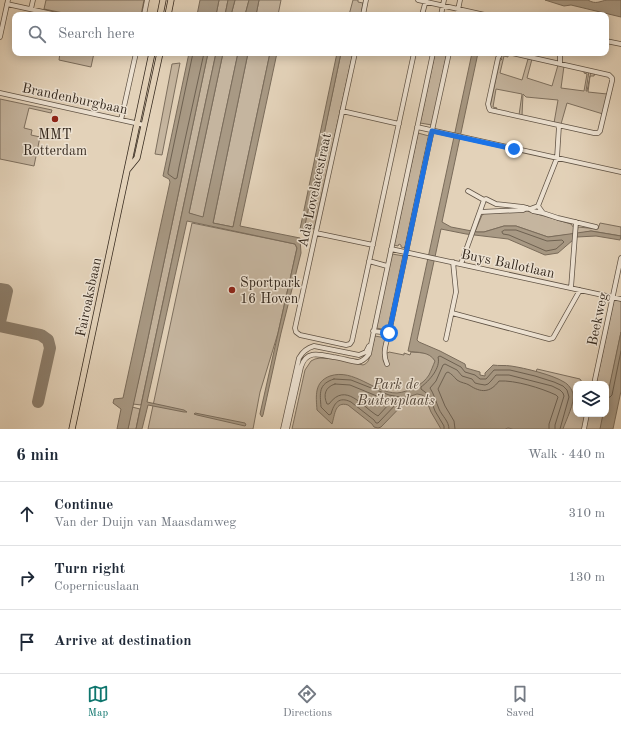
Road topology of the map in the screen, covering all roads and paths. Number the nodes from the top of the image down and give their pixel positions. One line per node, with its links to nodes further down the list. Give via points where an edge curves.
1 (33, 0): 13 (street)
2 (147, 0): 15 (street)
3 (163, 0): 16 (main road)
4 (171, 0): 17 (main road)
5 (366, 0): 18 (street)
6 (418, 0): 9 (street)
7 (444, 0): 11 (street)
8 (460, 0): 12 (street)
9 (426, 1): 11 (street); 19 (street)
10 (7, 2): 13 (street); 23 (street)
11 (443, 6): 12 (street); 20 (street)
12 (458, 8): 21 (street); 22 (street)
13 (31, 9): 14 (street)
14 (44, 12)
15 (145, 12)
16 (161, 12)
17 (169, 12)
18 (364, 12)
19 (423, 12)
20 (442, 12)
21 (457, 12)
22 (471, 12)
23 (0, 37)
24 (609, 42): 25 (street)
25 (621, 44)
26 (135, 56): 39 (street)
27 (151, 56): 40 (main road, Fairoaksbaan)
28 (159, 56): 42 (main road, Fairoaksbaan)
29 (354, 56): 38 (street, Ada Lovelacestraat)
30 (413, 56): 41 (street)
31 (432, 56): 44 (street)
32 (448, 56): 45 (street)
33 (499, 56): 43 (street, via 488,106 490,110)
34 (526, 56): 36 (street)
35 (560, 56): 36 (street)
36 (560, 63): 43 (street, via 607,73 612,81 598,133)
37 (0, 93): 39 (street, Brandenburgbaan)
38 (342, 111): 41 (street); 60 (street, Ada Lovelacestraat)
39 (121, 120): 40 (street, Brandenburgbaan)
40 (137, 123): 42 (street, Brandenburgbaan); 47 (main road, Fairoaksbaan)
41 (399, 124): 61 (street)
42 (144, 125): 47 (main road, Fairoaksbaan, via 137,158)
43 (559, 126): 46 (street)
44 (417, 127): 45 (street); 62 (street)
45 (432, 131): 46 (street); 63 (street)
46 (557, 158): 48 (street); 52 (street)
47 (127, 170): 81 (main road, Fairoaksbaan)
48 (621, 172)
49 (468, 191): 50 (street)
50 (484, 200): 51 (street); 56 (street)
51 (496, 204): 53 (street); 55 (street)
52 (538, 206): 54 (street); 57 (street)
53 (508, 208): 54 (street); 55 (street)
54 (529, 209): 57 (street)
55 (494, 211): 56 (street)
56 (480, 212): 67 (street)
57 (543, 213): 58 (street)
58 (576, 226): 59 (street, via 582,223); 69 (street)
59 (596, 226)
60 (316, 233): 61 (street); 65 (street, Ada Lovelacestraat, via 295,328 300,335 350,344)
61 (373, 245): 65 (street)
62 (391, 249): 63 (street, Buys Ballotlaan); 68 (street)
63 (406, 252): 66 (street, Buys Ballotlaan); 75 (street)
64 (621, 258): 71 (street, Beekweg)
65 (369, 261): 68 (street)
66 (452, 262): 67 (street, Buys Ballotlaan); 73 (street, via 456,292)
67 (461, 264): 69 (street, Buys Ballotlaan)
68 (387, 266): 74 (street)
69 (571, 288): 70 (street, Buys Ballotlaan)
70 (580, 290): 71 (street, Buys Ballotlaan); 73 (street, via 554,338 549,339)
71 (613, 297): 72 (street, Buys Ballotlaan); 79 (street, Beekweg)
72 (621, 299)
73 (452, 313): 76 (street)
74 (373, 331): 75 (street); 77 (street)
75 (389, 333): 78 (street, via 385,354)
76 (446, 339)
77 (371, 340): 82 (street, via 368,350 359,355 314,346 304,350 299,358); 83 (street, via 369,354 360,361 320,354 305,359)
78 (387, 364)
79 (595, 381)
80 (586, 417): 84 (street)
81 (72, 429)
82 (283, 429)
83 (287, 429)
84 (584, 429)

